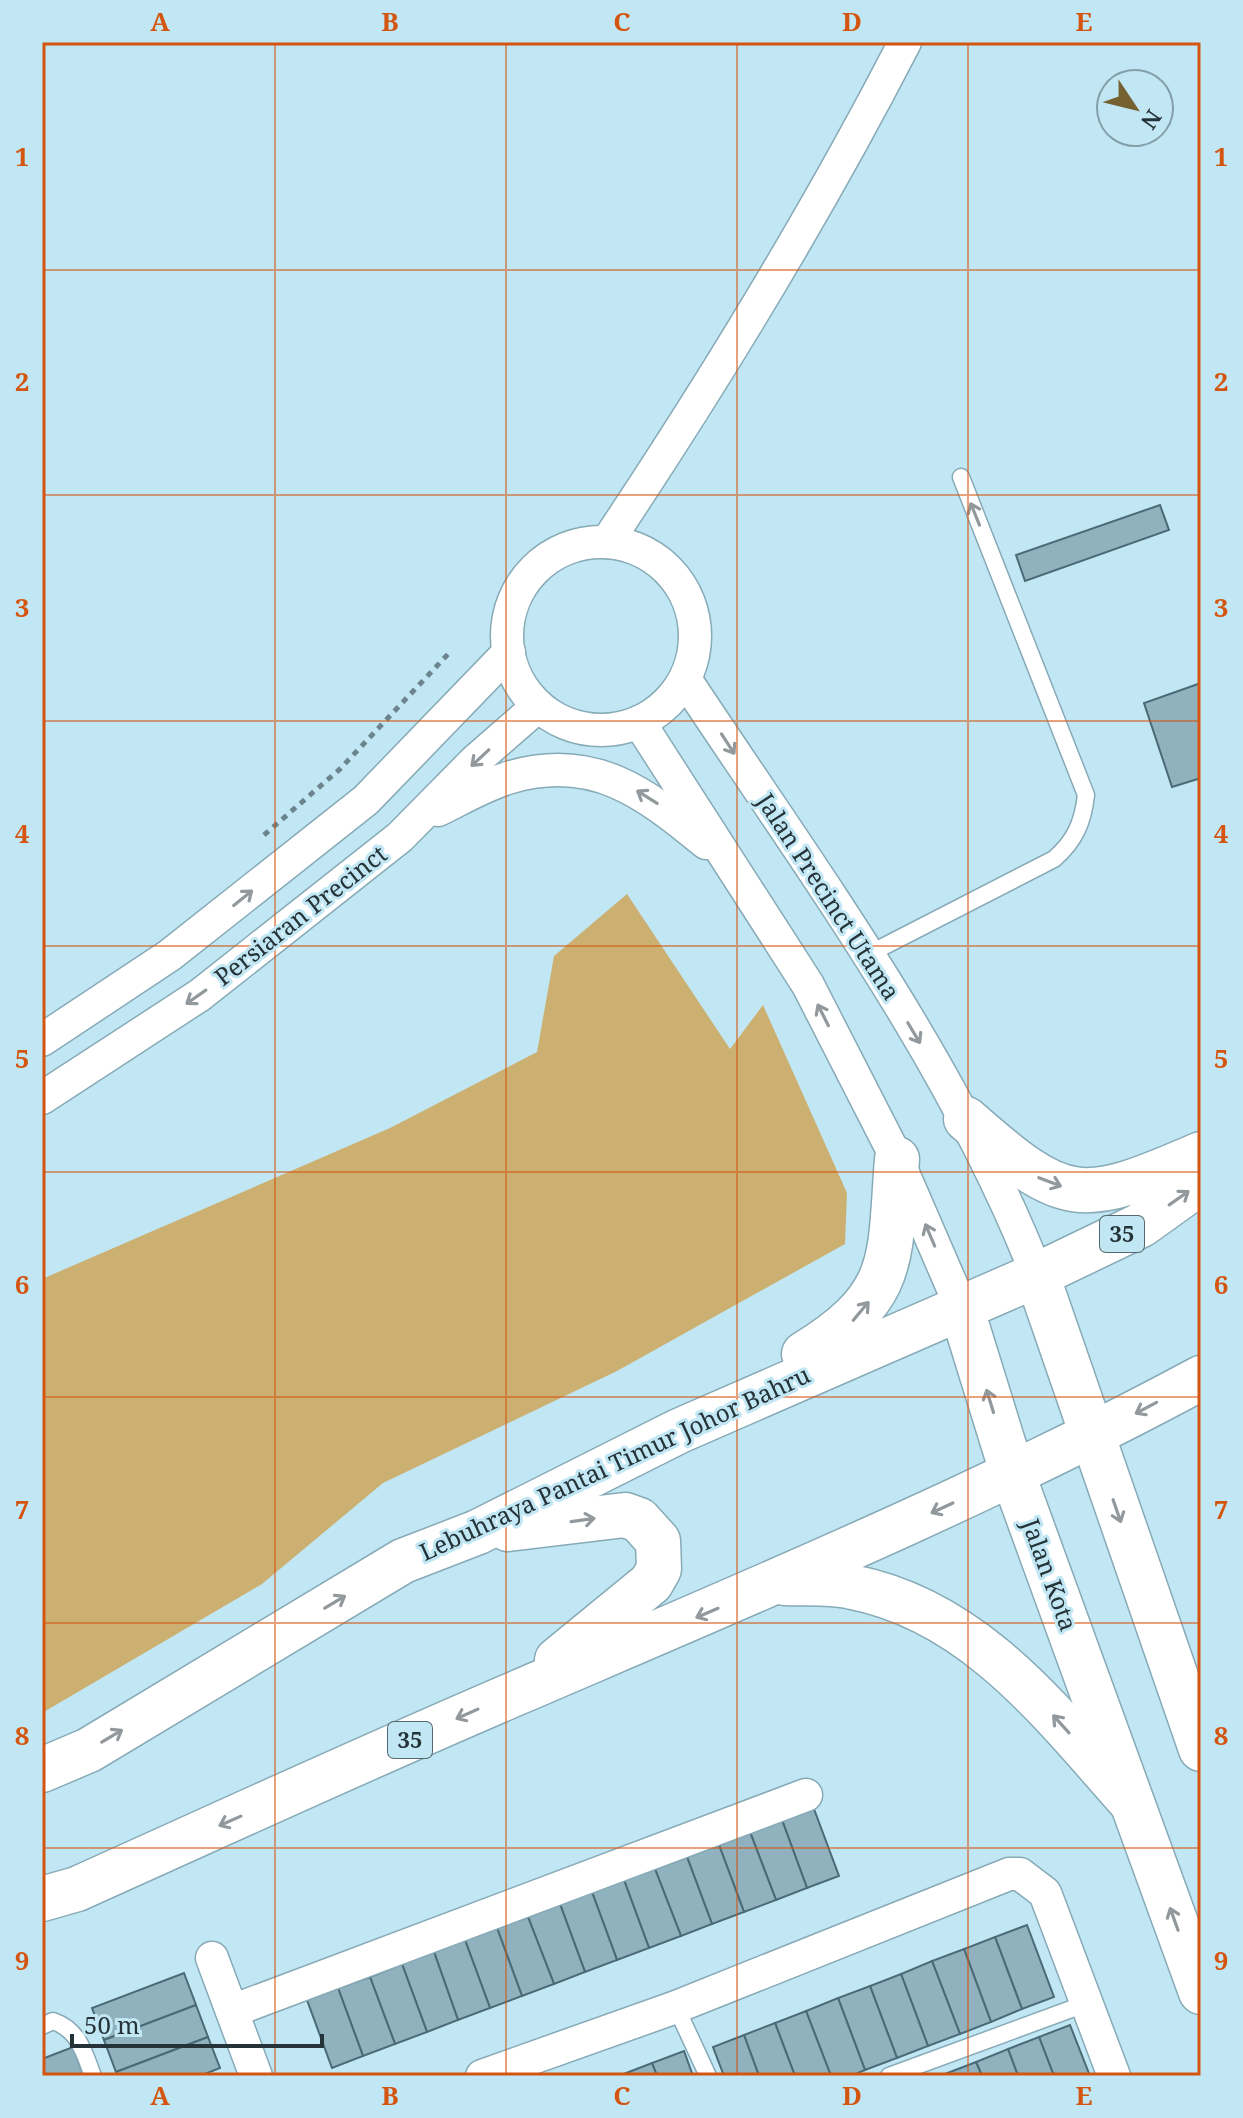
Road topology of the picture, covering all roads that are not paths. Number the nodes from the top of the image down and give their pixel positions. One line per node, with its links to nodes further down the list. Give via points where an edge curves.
1 (905, 42): 3 (street, via 766,293)
2 (961, 477): 10 (lane, one-way to 2, via 1054,859 1071,842 1084,814 1086,795)
3 (607, 542): 4 (street, via 560,551 540,565 513,605); 5 (street, via 651,556 683,589 695,634)
4 (509, 652): 6 (street, via 514,672); 11 (street, Persiaran Precinct, one-way to 4, via 170,955 366,800)
5 (685, 679): 7 (street, via 657,711); 10 (street, Jalan Precinct Utama, one-way to 10)
6 (538, 706): 7 (street, via 576,727 597,730); 8 (street, Persiaran Precinct, one-way to 8)
7 (639, 722): 9 (street)
8 (418, 820): 9 (street, one-way to 8, via 638,791 568,770 508,777); 12 (street, Persiaran Precinct, one-way to 12, via 200,995)
9 (730, 863): 15 (street, one-way to 9, via 808,985)
10 (867, 955): 13 (street, Jalan Precinct Utama, one-way to 13)
11 (42, 1040)
12 (42, 1098)
13 (966, 1119): 14 (main road, one-way to 14, via 1040,1180 1078,1191 1119,1188); 17 (street)
14 (1201, 1154)
15 (897, 1159): 18 (street, Jalan Kota, one-way to 15); 20 (main road, one-way to 15, via 837,1333 868,1304 887,1262)
16 (1201, 1182): 17 (main road, Lebuhraya Pantai Timur Johor Bahru / 35, one-way to 16, via 1141,1225)
17 (1037, 1275): 18 (main road, Lebuhraya Pantai Timur Johor Bahru / 35); 21 (main road)
18 (961, 1307): 20 (main road, Lebuhraya Pantai Timur Johor Bahru / 35); 22 (main road, Jalan Kota, one-way to 18)
19 (1201, 1378): 21 (main road, 35, one-way to 21)
20 (679, 1431): 23 (main road, Lebuhraya Pantai Timur Johor Bahru / 35)
21 (1091, 1437): 22 (main road, 35); 26 (main road, one-way to 26)
22 (1013, 1475): 24 (main road, 35, one-way to 24); 29 (main road, Jalan Kota)
23 (478, 1532): 25 (main road, one-way to 25, via 625,1515 639,1520 658,1541 659,1569 651,1583); 27 (main road, Lebuhraya Pantai Timur Johor Bahru / 35, one-way to 23, via 89,1750 403,1561)
24 (779, 1583): 25 (main road, 35, one-way to 25); 29 (main road, one-way to 24, via 1016,1674 972,1639 936,1618 851,1586)
25 (517, 1692): 30 (main road, 35, one-way to 30, via 77,1889)
26 (1201, 1749)
27 (42, 1770)
28 (806, 1795): 35 (street)
29 (1132, 1803): 32 (main road, Jalan Kota, one-way to 29)
30 (42, 1899)
31 (212, 1958): 35 (street)
32 (1201, 1992)
33 (1085, 2004): 34 (street, via 1045,1893 1020,1874 1009,1874); 41 (lane); 42 (street)
34 (676, 2007): 39 (street); 40 (lane)
35 (232, 2011): 38 (street)
36 (42, 2026): 37 (lane, via 53,2021 65,2025 79,2040)
37 (93, 2076)
38 (256, 2076)
39 (482, 2076)
40 (708, 2076)
41 (889, 2076)
42 (1114, 2076)

